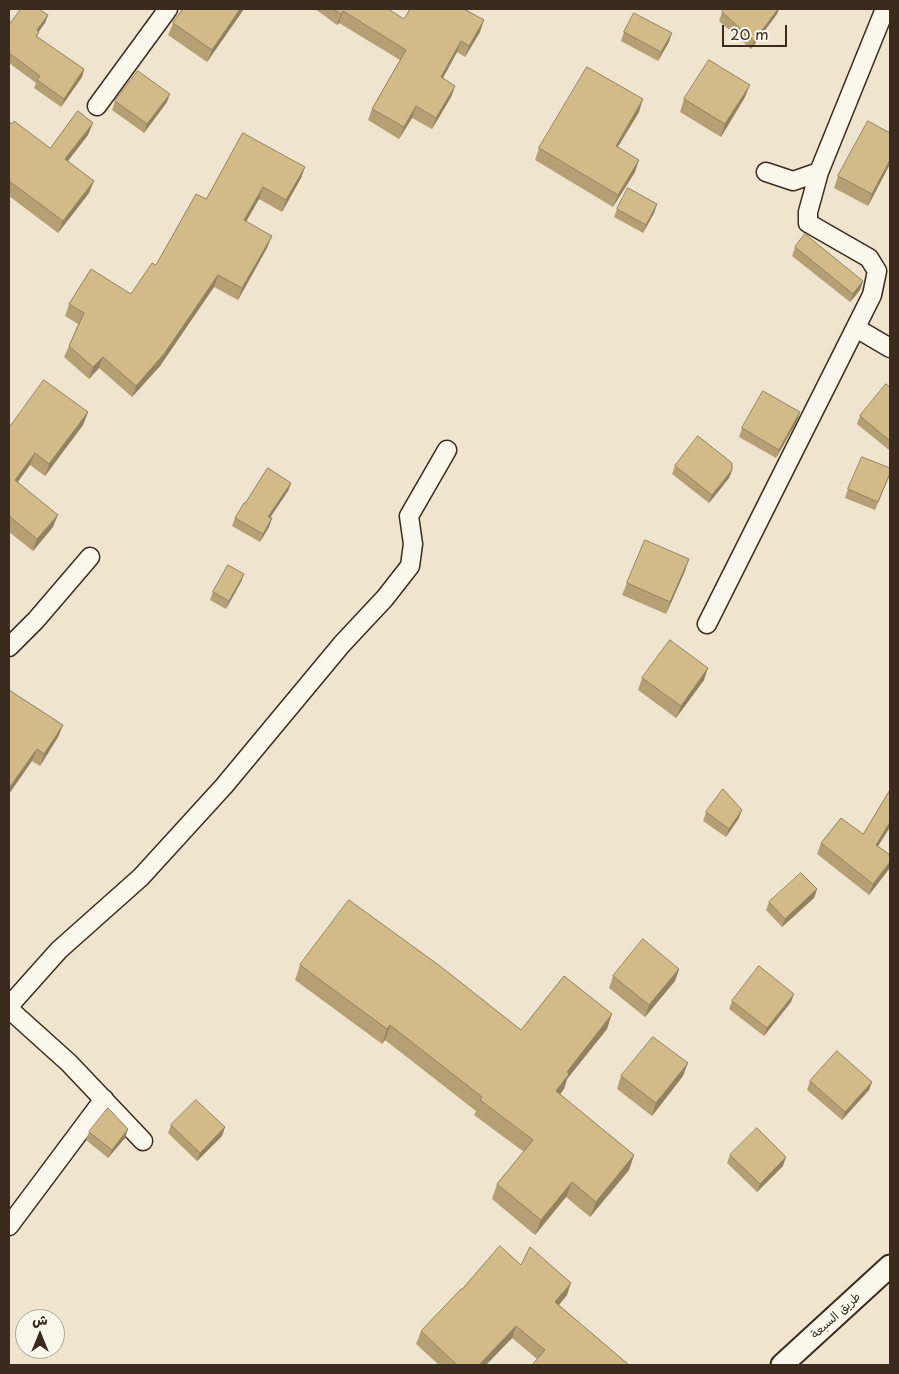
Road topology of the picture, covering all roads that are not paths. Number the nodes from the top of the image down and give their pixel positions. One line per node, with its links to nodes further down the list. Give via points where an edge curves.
1 (168, 9): 3 (street)
2 (885, 9): 5 (street)
3 (97, 106)
4 (766, 172): 5 (street, via 792,180)
5 (819, 172): 6 (street, via 808,223 869,258 877,271 872,295)
6 (856, 328): 7 (street); 10 (street)
7 (890, 348)
8 (447, 450): 12 (street, via 409,516 413,544 410,566 385,598 305,687 224,786 141,877 59,950)
9 (90, 557): 11 (street)
10 (707, 624)
11 (9, 647)
12 (9, 1008): 13 (street)
13 (104, 1099): 14 (street); 15 (street)
14 (143, 1141)
15 (9, 1226)
16 (890, 1266): 17 (street, طريق السبعة)
17 (782, 1365)

